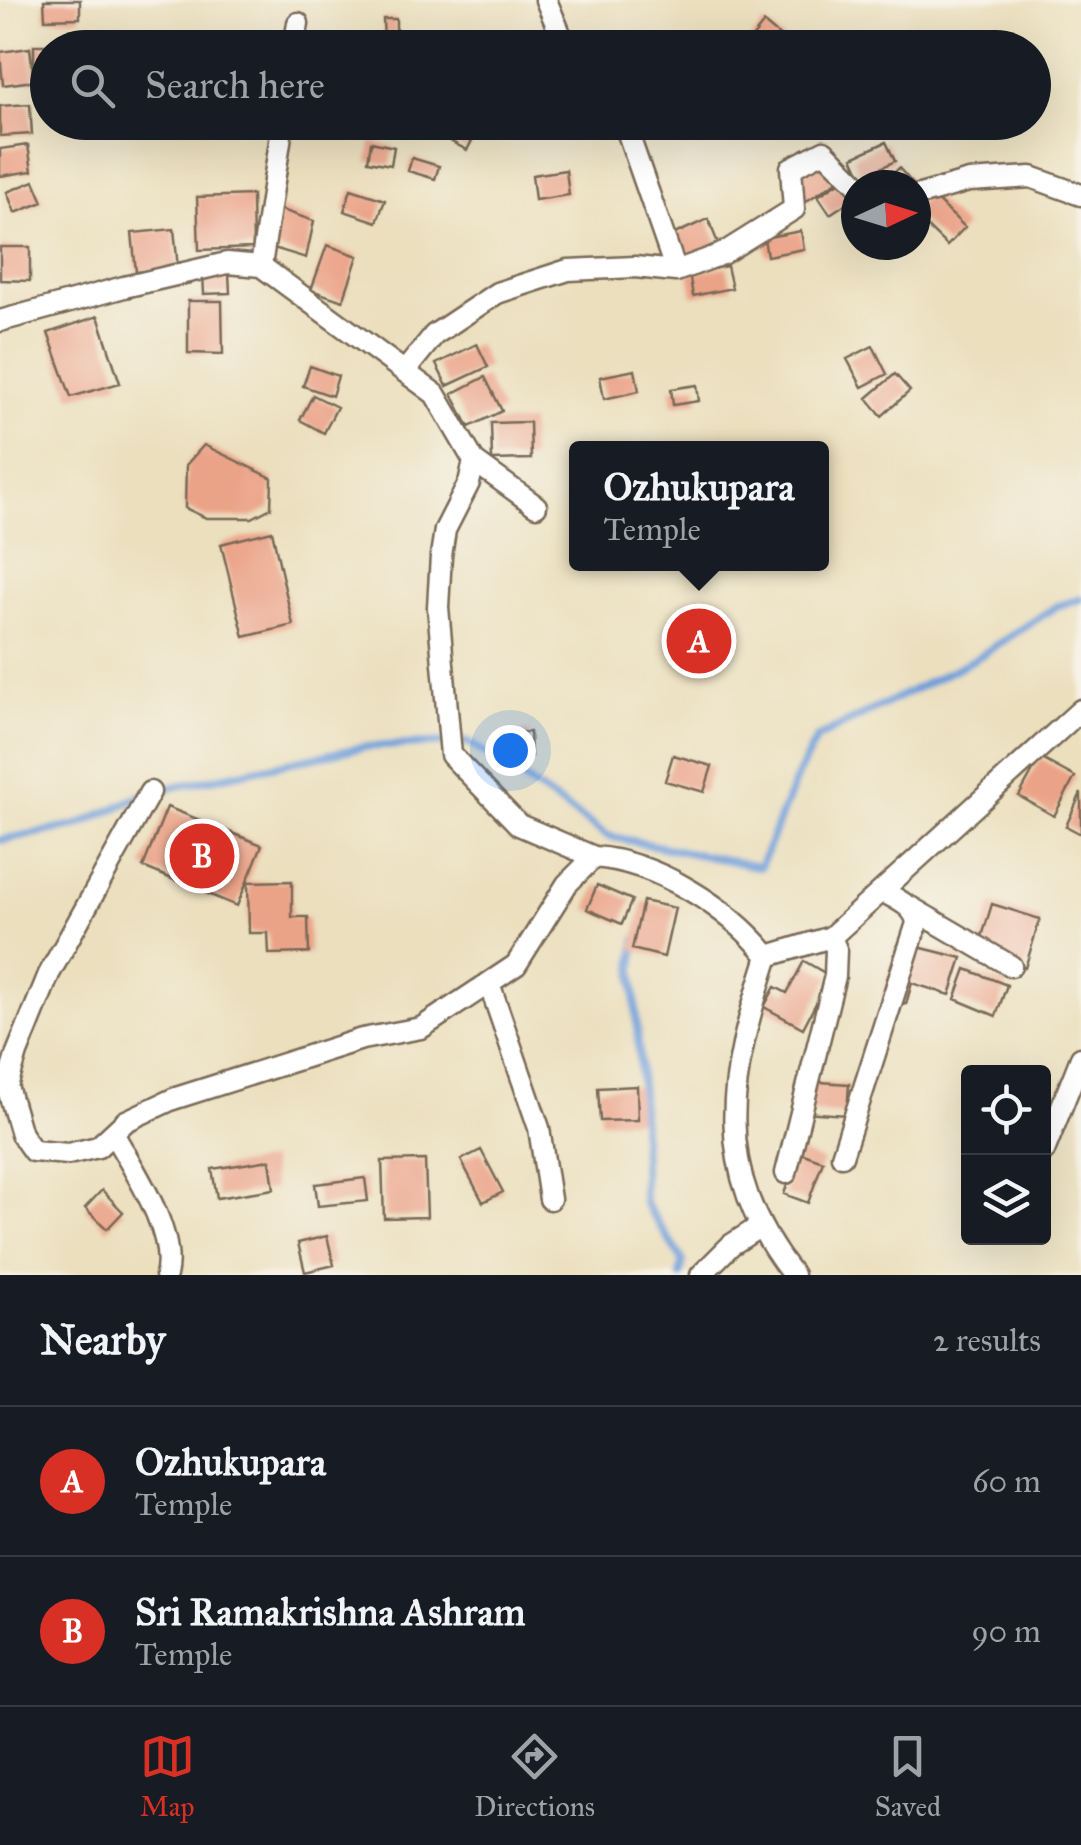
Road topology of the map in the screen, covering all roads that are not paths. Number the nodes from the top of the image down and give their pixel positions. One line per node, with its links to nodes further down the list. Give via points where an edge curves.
1 (546, 0): 4 (street)
2 (298, 24): 3 (street)
3 (297, 30)
4 (558, 30)
5 (280, 140): 10 (street)
6 (630, 140): 11 (street)
7 (843, 170): 11 (street, via 824,151 791,168 794,209 722,254)
8 (931, 192): 9 (street, via 1032,176)
9 (1081, 195)
10 (261, 266): 12 (street, via 227,263); 13 (street)
11 (676, 271): 13 (street, via 568,270 497,292 434,335)
12 (0, 321)
13 (405, 371): 14 (street, via 436,394)
14 (474, 461): 15 (street); 18 (street, via 444,530 441,556 438,607 451,754 519,826)
15 (536, 506)
16 (1081, 710): 19 (street)
17 (150, 792): 26 (street, via 50,974 6,1086 33,1151 68,1154 98,1147)
18 (594, 857): 22 (street, via 617,859 689,891); 24 (street, via 567,884 516,965)
19 (882, 891): 20 (street); 21 (street)
20 (908, 906): 23 (street); 28 (street, via 917,923)
21 (831, 937): 22 (street); 29 (street, via 835,976)
22 (768, 956): 31 (street, via 743,1035 734,1139 740,1180)
23 (1011, 966)
24 (489, 983): 26 (street, via 421,1028 362,1038 173,1100 126,1120); 30 (street, via 538,1128)
25 (1081, 1058): 27 (street)
26 (113, 1133): 32 (street, via 165,1236)
27 (1051, 1133)
28 (842, 1156)
29 (786, 1173)
30 (550, 1199)
31 (760, 1227): 33 (street); 34 (street)
32 (166, 1275)
33 (701, 1275)
34 (792, 1275)

